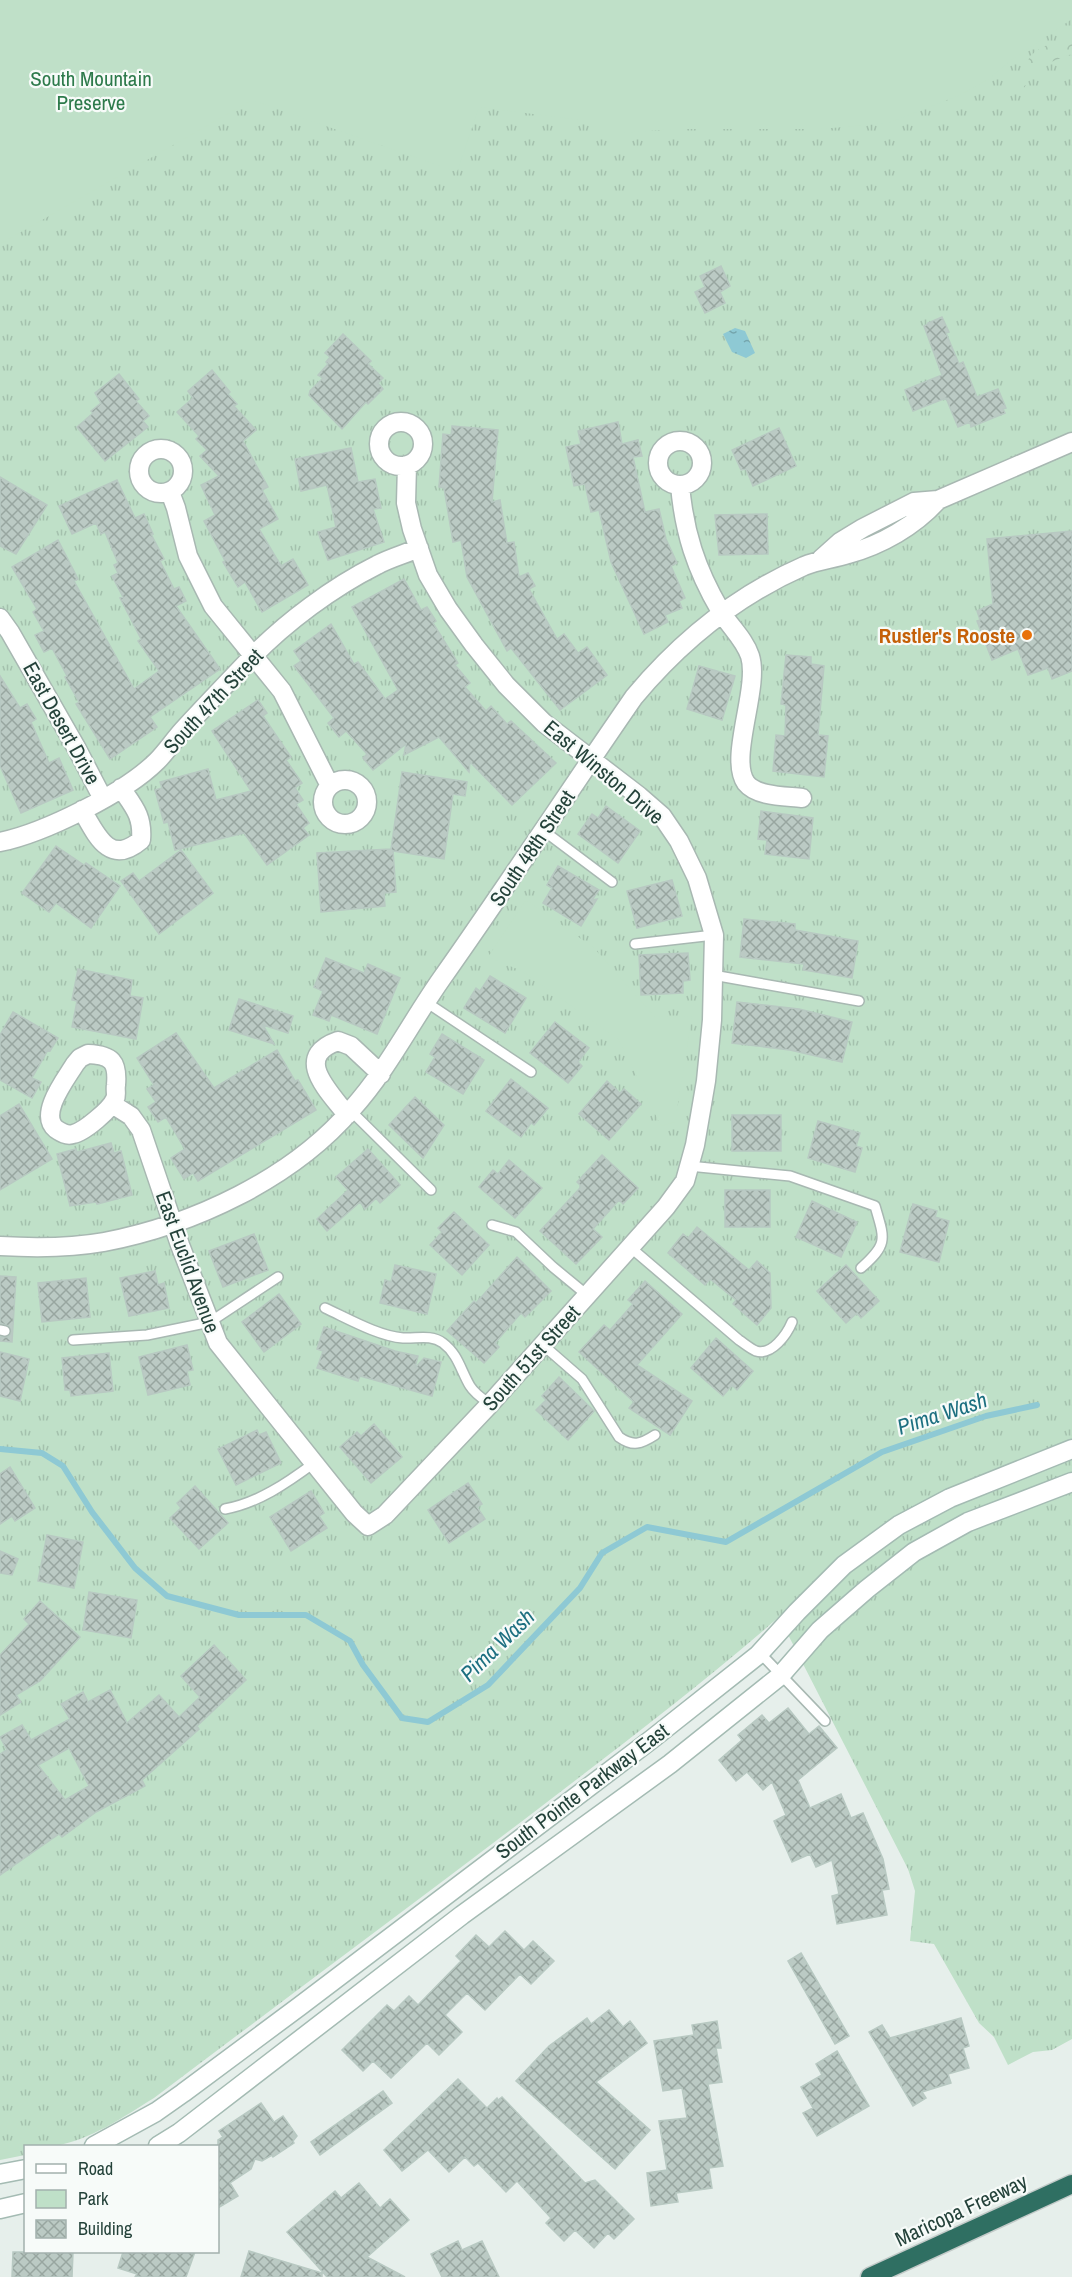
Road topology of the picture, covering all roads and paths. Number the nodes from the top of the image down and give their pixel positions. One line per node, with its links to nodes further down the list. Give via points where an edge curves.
1 (1072, 442): 6 (street, South 48th Street, via 938,500 914,502 840,542 821,560 768,583)
2 (407, 465): 5 (street, East Winston Drive, via 406,503)
3 (680, 485): 6 (street, via 692,553)
4 (170, 492): 8 (street, via 188,556 213,606)
5 (419, 548): 8 (street, South 47th Street, via 377,565 337,588); 9 (street, East Winston Drive, via 428,575 474,645 544,723)
6 (722, 614): 9 (street, South 48th Street, via 653,675); 12 (street, via 751,657 750,694 740,754 746,782 754,790)
7 (0, 618): 13 (street, East Desert Drive)
8 (253, 656): 10 (street, via 282,691); 11 (street, South 47th Street, via 156,762)
9 (591, 760): 15 (street, South 48th Street); 18 (street, East Winston Drive, via 662,816 697,878)
10 (330, 786)
11 (121, 788): 13 (street, South 47th Street); 14 (street, via 142,824 141,840 133,847 109,849)
12 (802, 798)
13 (103, 799): 14 (street, South 47th Street)
14 (82, 810): 16 (street, South 47th Street, via 21,838)
15 (544, 831): 17 (lane); 22 (street, South 48th Street)
16 (0, 842)
17 (612, 882)
18 (714, 935): 19 (lane); 20 (street, East Winston Drive)
19 (635, 944)
20 (713, 975): 21 (lane); 27 (street, East Winston Drive, via 706,1081)
21 (859, 1001)
22 (426, 1002): 23 (lane); 24 (street, South 48th Street)
23 (531, 1072)
24 (381, 1074): 26 (street, South 48th Street); 26 (street, via 351,1046 338,1041 316,1055 315,1068 323,1083)
25 (112, 1104): 25 (street, via 116,1097 116,1067 103,1054 88,1054 75,1064 52,1103 49,1116 54,1127 73,1134 82,1131); 29 (street, East Euclid Avenue, via 131,1116 141,1130)
26 (349, 1113): 28 (lane); 29 (street, South 48th Street, via 300,1157 267,1179 204,1211)
27 (687, 1174): 32 (street, South 51st Street, via 666,1207); 33 (lane, via 790,1176 874,1206 884,1234 878,1253)
28 (431, 1190)
29 (172, 1222): 31 (street, South 48th Street, via 103,1242 29,1248); 37 (street, East Euclid Avenue)
30 (492, 1225): 35 (lane, via 516,1232)
31 (0, 1246)
32 (630, 1246): 35 (street, South 51st Street); 38 (lane, via 756,1351 774,1347)
33 (861, 1268)
34 (278, 1277): 37 (lane)
35 (587, 1295): 40 (street, South 51st Street)
36 (325, 1308): 41 (lane, via 390,1335 429,1337 441,1342 458,1361 476,1394)
37 (210, 1322): 39 (lane, via 147,1335); 44 (street, East Euclid Avenue, via 218,1343)
38 (792, 1322)
39 (73, 1340)
40 (543, 1345): 41 (street, South 51st Street); 42 (lane, via 582,1379 619,1437 632,1444)
41 (490, 1404): 47 (street, South 51st Street, via 385,1515)
42 (655, 1435)
43 (1072, 1449): 48 (street, South Pointe Parkway East, via 950,1497 899,1525 844,1565)
44 (314, 1463): 46 (lane, via 243,1506); 47 (street, East Euclid Avenue)
45 (1072, 1482): 49 (street, South Pointe Parkway East, via 969,1522 914,1552 820,1630)
46 (225, 1509)
47 (368, 1526)
48 (760, 1653): 49 (lane); 51 (street, South Pointe Parkway East)
49 (781, 1674): 50 (lane); 52 (street, South Pointe Parkway East)
50 (825, 1721)
51 (652, 1739): 52 (street); 53 (street, South Pointe Parkway East, via 183,2093)
52 (670, 1764): 54 (street, South Pointe Parkway East, via 462,1915)
53 (96, 2145)
54 (160, 2145)
55 (24, 2169): 56 (street)
56 (0, 2174)
57 (1072, 2184): 60 (highway, Maricopa Freeway)
58 (24, 2204): 59 (street)
59 (0, 2209)
60 (870, 2277)

